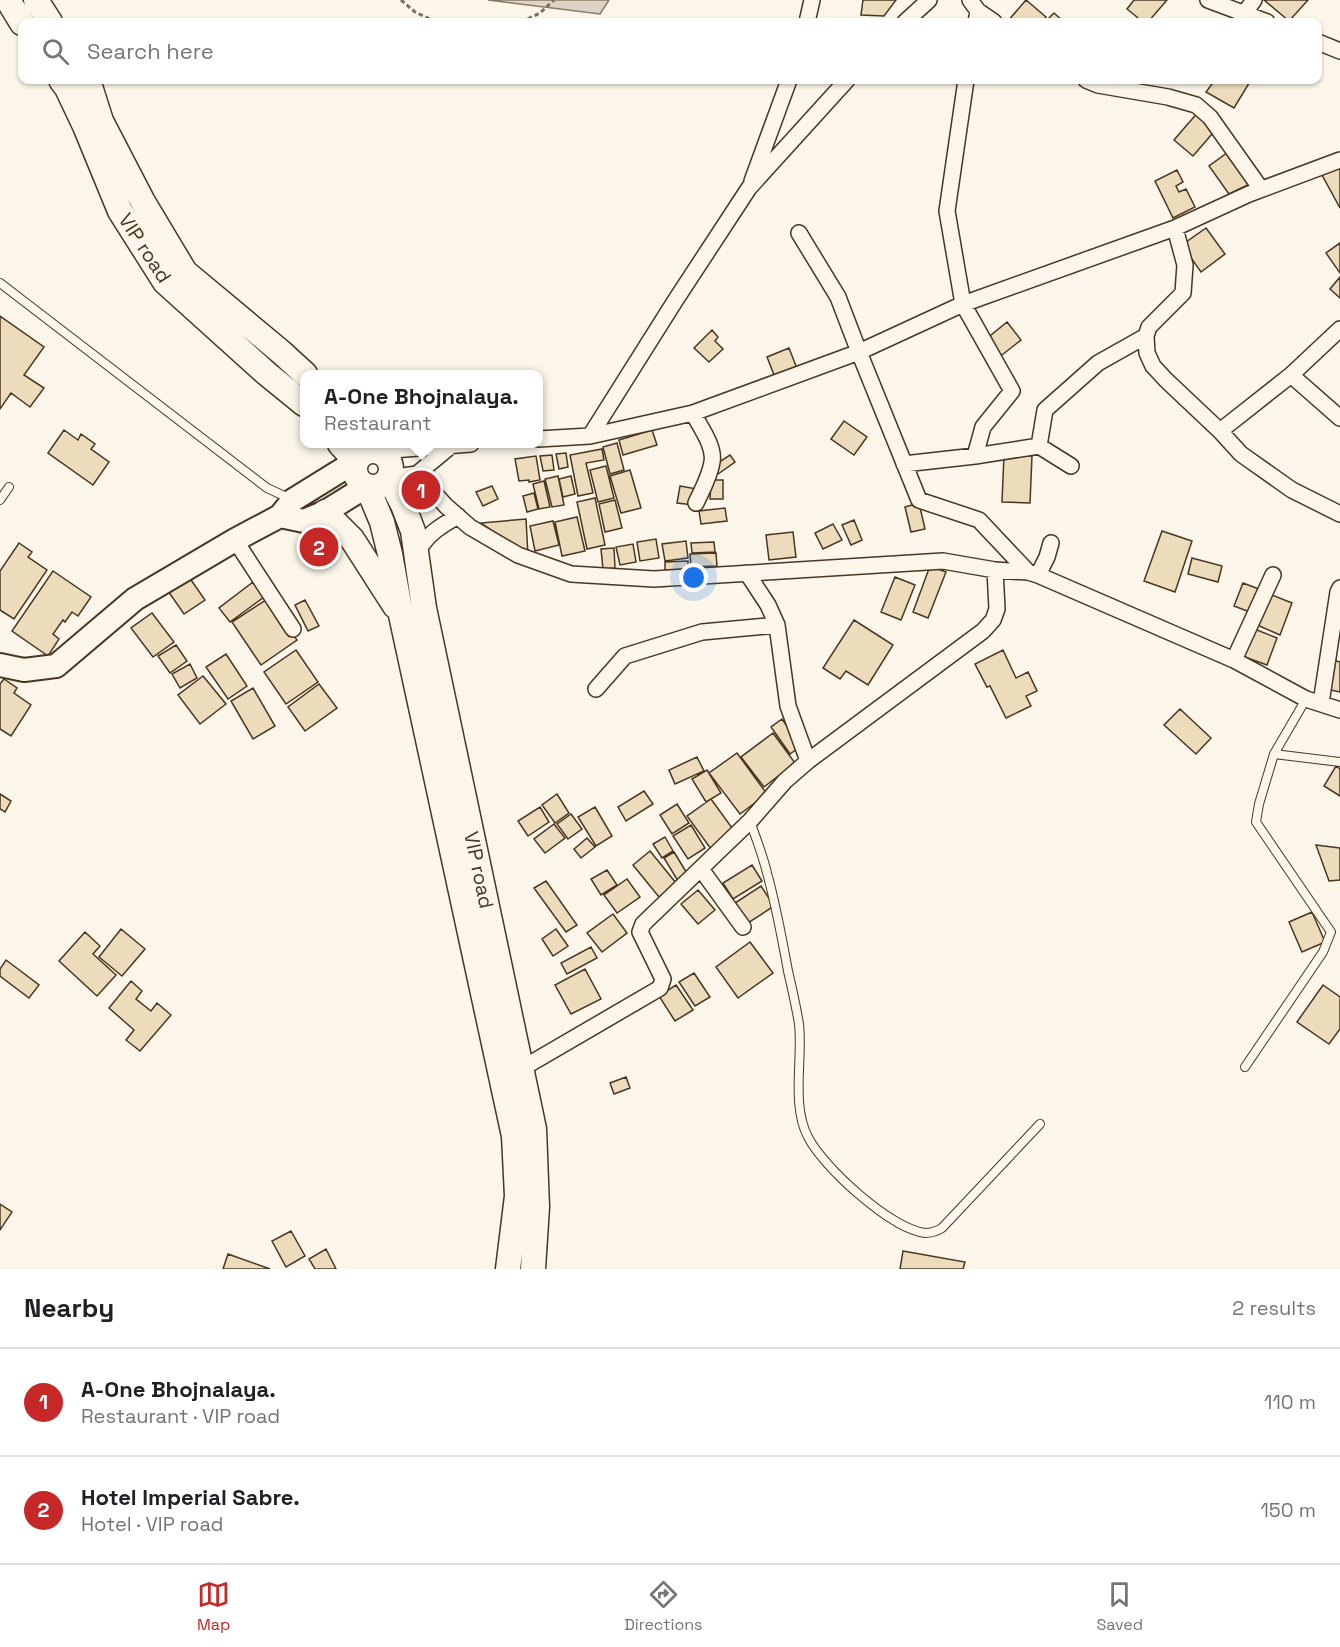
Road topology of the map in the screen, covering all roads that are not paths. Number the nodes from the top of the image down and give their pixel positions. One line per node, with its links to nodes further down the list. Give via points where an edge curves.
1 (8, 0): 8 (main road)
2 (36, 0): 9 (main road)
3 (812, 0): 10 (street)
4 (929, 0): 11 (street)
5 (1208, 0): 7 (street)
6 (1254, 0): 7 (street)
7 (1244, 14): 12 (street)
8 (19, 18)
9 (47, 18)
10 (808, 18)
11 (909, 18)
12 (1256, 18)
13 (1322, 44): 14 (street)
14 (1340, 51)
15 (64, 84): 33 (main road, VIP road, via 120,211 165,282)
16 (89, 84): 31 (main road, VIP road, via 101,121 143,202 186,272)
17 (788, 84): 22 (street)
18 (843, 84): 22 (street)
19 (965, 84): 27 (street, via 947,211)
20 (1096, 84): 23 (street, via 1196,105 1210,117)
21 (1340, 160): 23 (street)
22 (749, 188): 37 (street)
23 (1261, 189): 24 (street)
24 (1175, 228): 27 (street); 29 (street, via 1185,265 1183,292 1149,327)
25 (799, 233): 30 (street, via 838,297)
26 (0, 283): 52 (lane, via 267,488)
27 (963, 304): 30 (street); 44 (street, via 1012,392 983,427)
28 (1340, 329): 32 (street)
29 (1146, 336): 36 (street, via 1153,366); 39 (street, via 1098,363 1045,410)
30 (859, 352): 34 (street); 45 (street)
31 (300, 370)
32 (1291, 375): 35 (street); 36 (street)
33 (300, 401)
34 (693, 413): 37 (street); 51 (street, via 712,454)
35 (1340, 418)
36 (1220, 431): 54 (street, via 1241,454 1292,490)
37 (590, 436): 38 (street)
38 (543, 439)
39 (1039, 446): 44 (street); 46 (street)
40 (374, 448): 43 (main road, via 362,454)
41 (377, 448): 48 (main road, via 389,459 391,472)
42 (449, 448): 47 (street)
43 (348, 452): 48 (main road, via 358,480); 52 (street)
44 (975, 456): 45 (street)
45 (904, 465): 61 (street, via 919,500 979,520)
46 (1071, 466)
47 (417, 474): 48 (street); 55 (street)
48 (378, 482): 53 (street); 58 (main road, VIP road, via 403,505); 64 (main road, VIP road)
49 (9, 487): 50 (lane)
50 (0, 500)
51 (696, 503)
52 (286, 508): 53 (street, via 304,521); 56 (street)
53 (326, 512): 64 (main road, via 351,539)
54 (1340, 514)
55 (458, 516): 58 (street, via 432,531); 60 (street, via 518,555 571,574 654,579)
56 (235, 540): 66 (street); 68 (street, via 135,599 56,666 24,670)
57 (1051, 543): 61 (street, via 1047,557)
58 (416, 554): 79 (main road, VIP road)
59 (995, 570): 60 (street, via 943,561); 61 (street); 73 (street, via 997,609 993,620)
60 (747, 573): 65 (street)
61 (1033, 573): 67 (street)
62 (1273, 575): 67 (street)
63 (1340, 588): 70 (street)
64 (401, 615): 81 (main road, VIP road, via 514,1136 517,1196)
65 (777, 625): 69 (street, via 702,632 625,656); 73 (street, via 788,706)
66 (293, 629)
67 (1234, 660): 70 (street)
68 (0, 664)
69 (596, 688)
70 (1313, 701): 71 (street); 72 (lane)
71 (1340, 710)
72 (1274, 754): 74 (lane); 78 (lane, via 1256,822 1331,932 1323,952)
73 (808, 761): 75 (street)
74 (1340, 762)
75 (750, 821): 76 (street); 80 (lane, via 777,910 799,1023 802,1118 807,1136 838,1176 884,1214 924,1233 934,1232)
76 (701, 869): 77 (street); 79 (street, via 640,928 663,979 660,988)
77 (743, 927)
78 (1245, 1067)
79 (521, 1069): 82 (main road, VIP road, via 534,1129 537,1207)
80 (1040, 1124)
81 (508, 1269)
82 (533, 1269)

